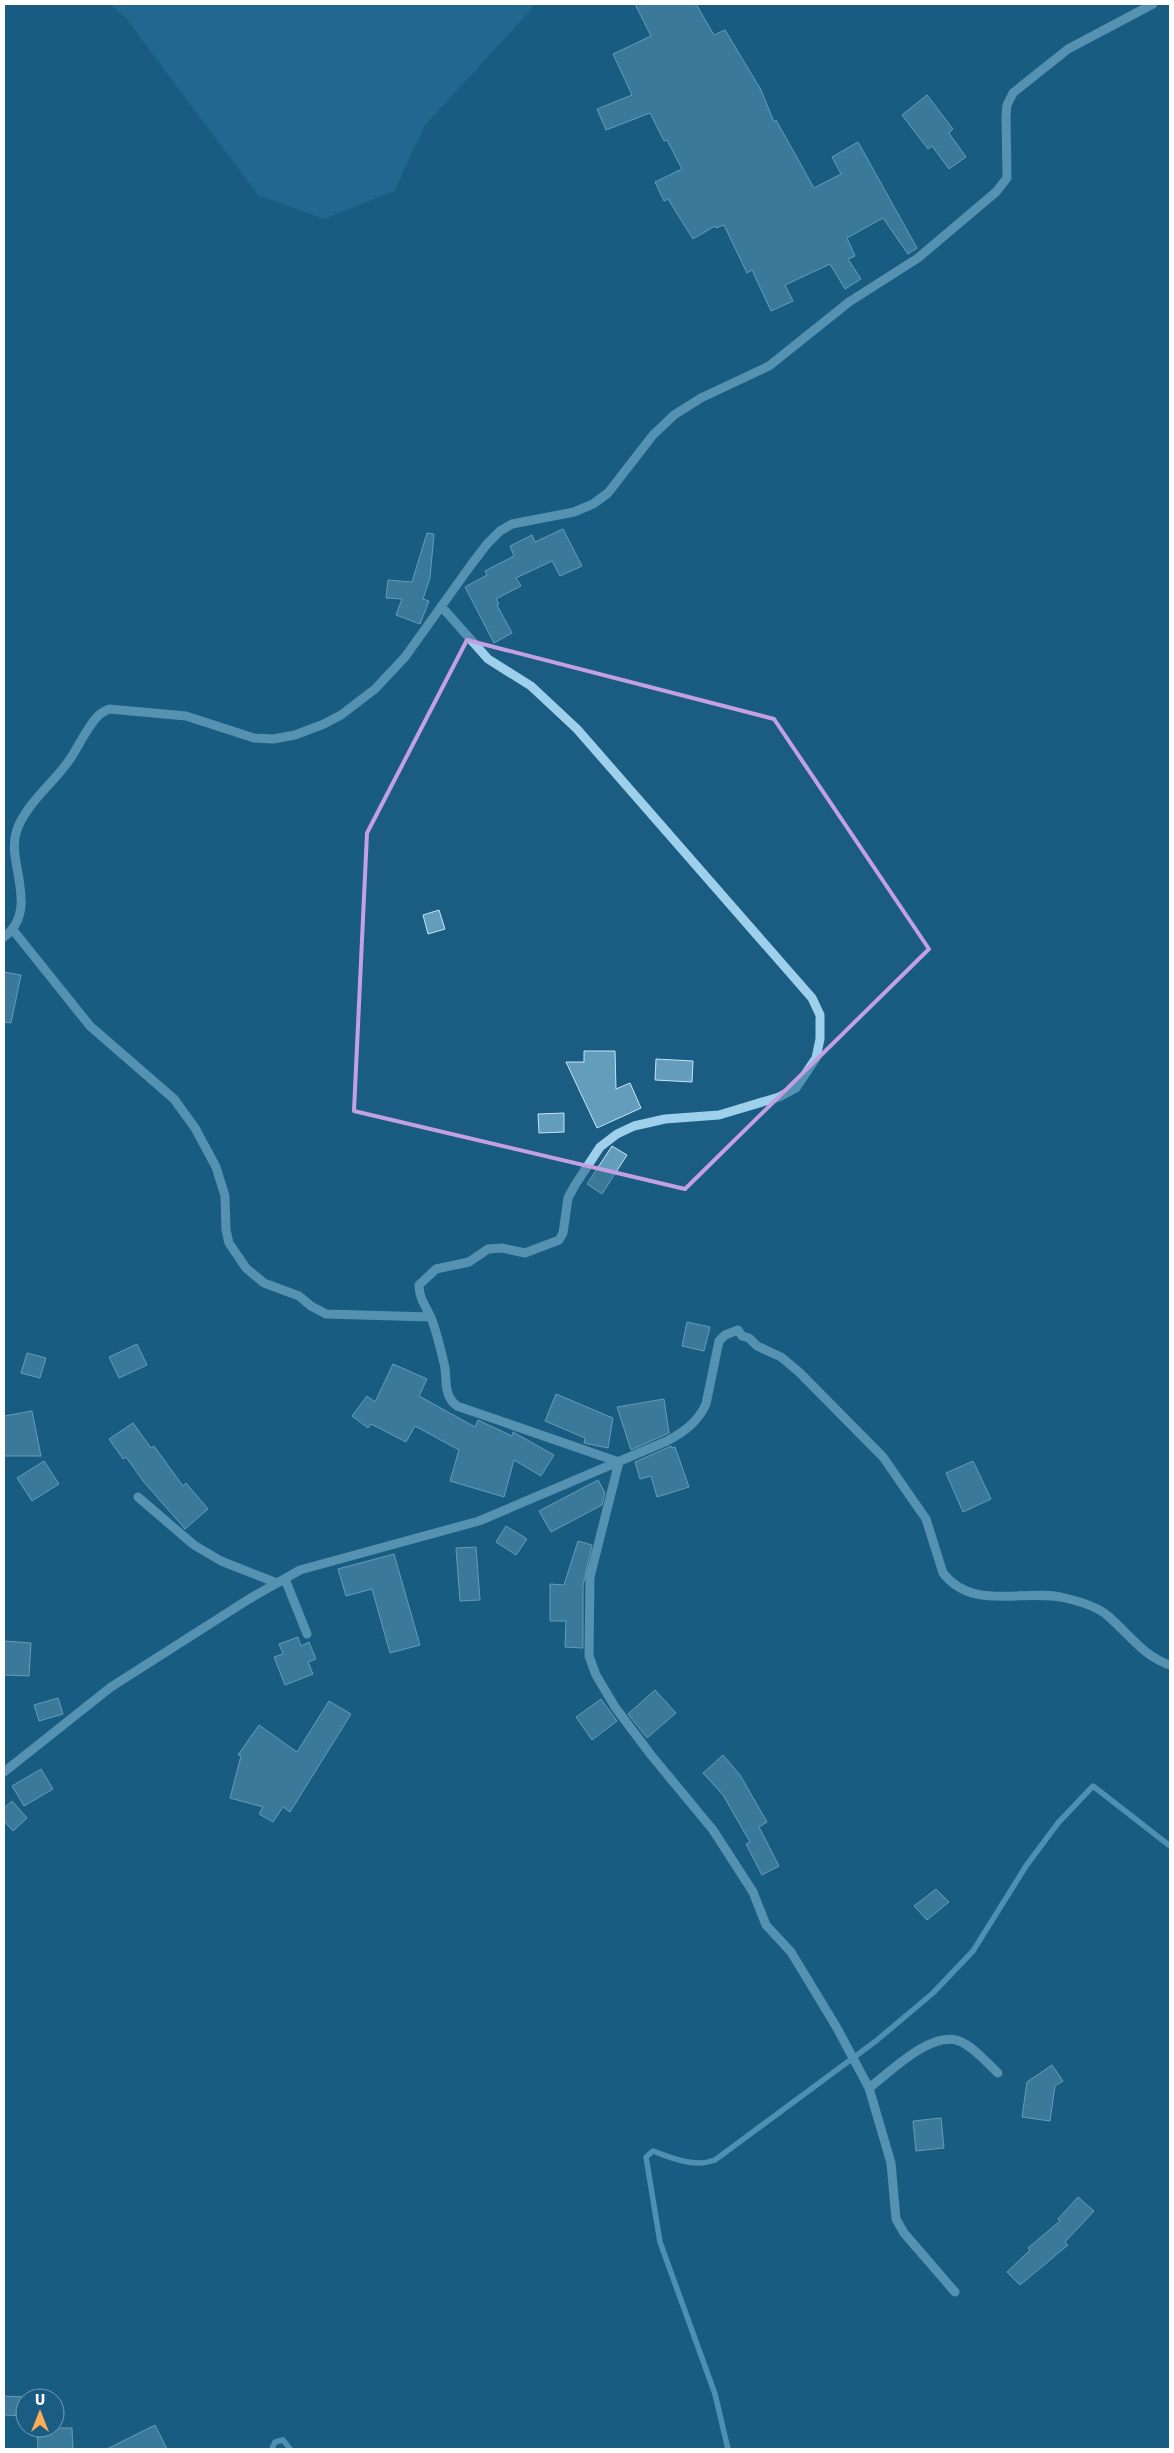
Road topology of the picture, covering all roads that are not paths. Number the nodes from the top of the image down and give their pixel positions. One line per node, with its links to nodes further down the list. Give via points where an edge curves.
1 (1154, 4): 2 (street, via 1068,49 1013,93 1006,116 1006,182 918,258 849,302 770,366 701,398 674,415 652,434 608,493 593,504 574,512 512,524 500,532 487,544)
2 (441, 606): 3 (street, via 405,657 375,689 341,715 294,735 254,738 186,716 109,709 102,713 19,824 14,844 20,878 20,907); 5 (street, via 488,659 531,686 577,730 639,800 812,998 820,1015 820,1039 816,1058 807,1074 796,1088 778,1097 719,1115 665,1119 634,1126 617,1134 600,1147 568,1198 559,1240 526,1253 502,1248 488,1250 469,1262 436,1269 419,1285 423,1305)
3 (12, 930): 4 (street); 5 (street, via 90,1026 174,1099 195,1128 216,1167 229,1243 246,1268 264,1283 299,1296 326,1314)
4 (4, 937)
5 (431, 1317): 6 (street, via 446,1369 446,1392 451,1402)
6 (619, 1462): 8 (street, via 479,1521 300,1570); 10 (street, via 685,1431 702,1413 719,1341 738,1330 742,1336 781,1357 830,1401 883,1457 926,1519 943,1573 949,1580 967,1592 981,1596 1036,1595 1065,1598 1088,1606 1106,1614 1156,1660); 13 (street, via 590,1577 589,1656 596,1675 651,1755 713,1830 753,1892 766,1925 791,1952)
7 (138, 1497): 8 (street, via 194,1545 221,1561)
8 (281, 1581): 9 (street); 11 (street, via 111,1687)
9 (307, 1634)
10 (1170, 1665)
11 (4, 1772)
12 (998, 2073): 13 (street, via 959,2041 939,2039 925,2045)
13 (869, 2088): 14 (street, via 891,2163 896,2219 904,2233)
14 (955, 2292)

